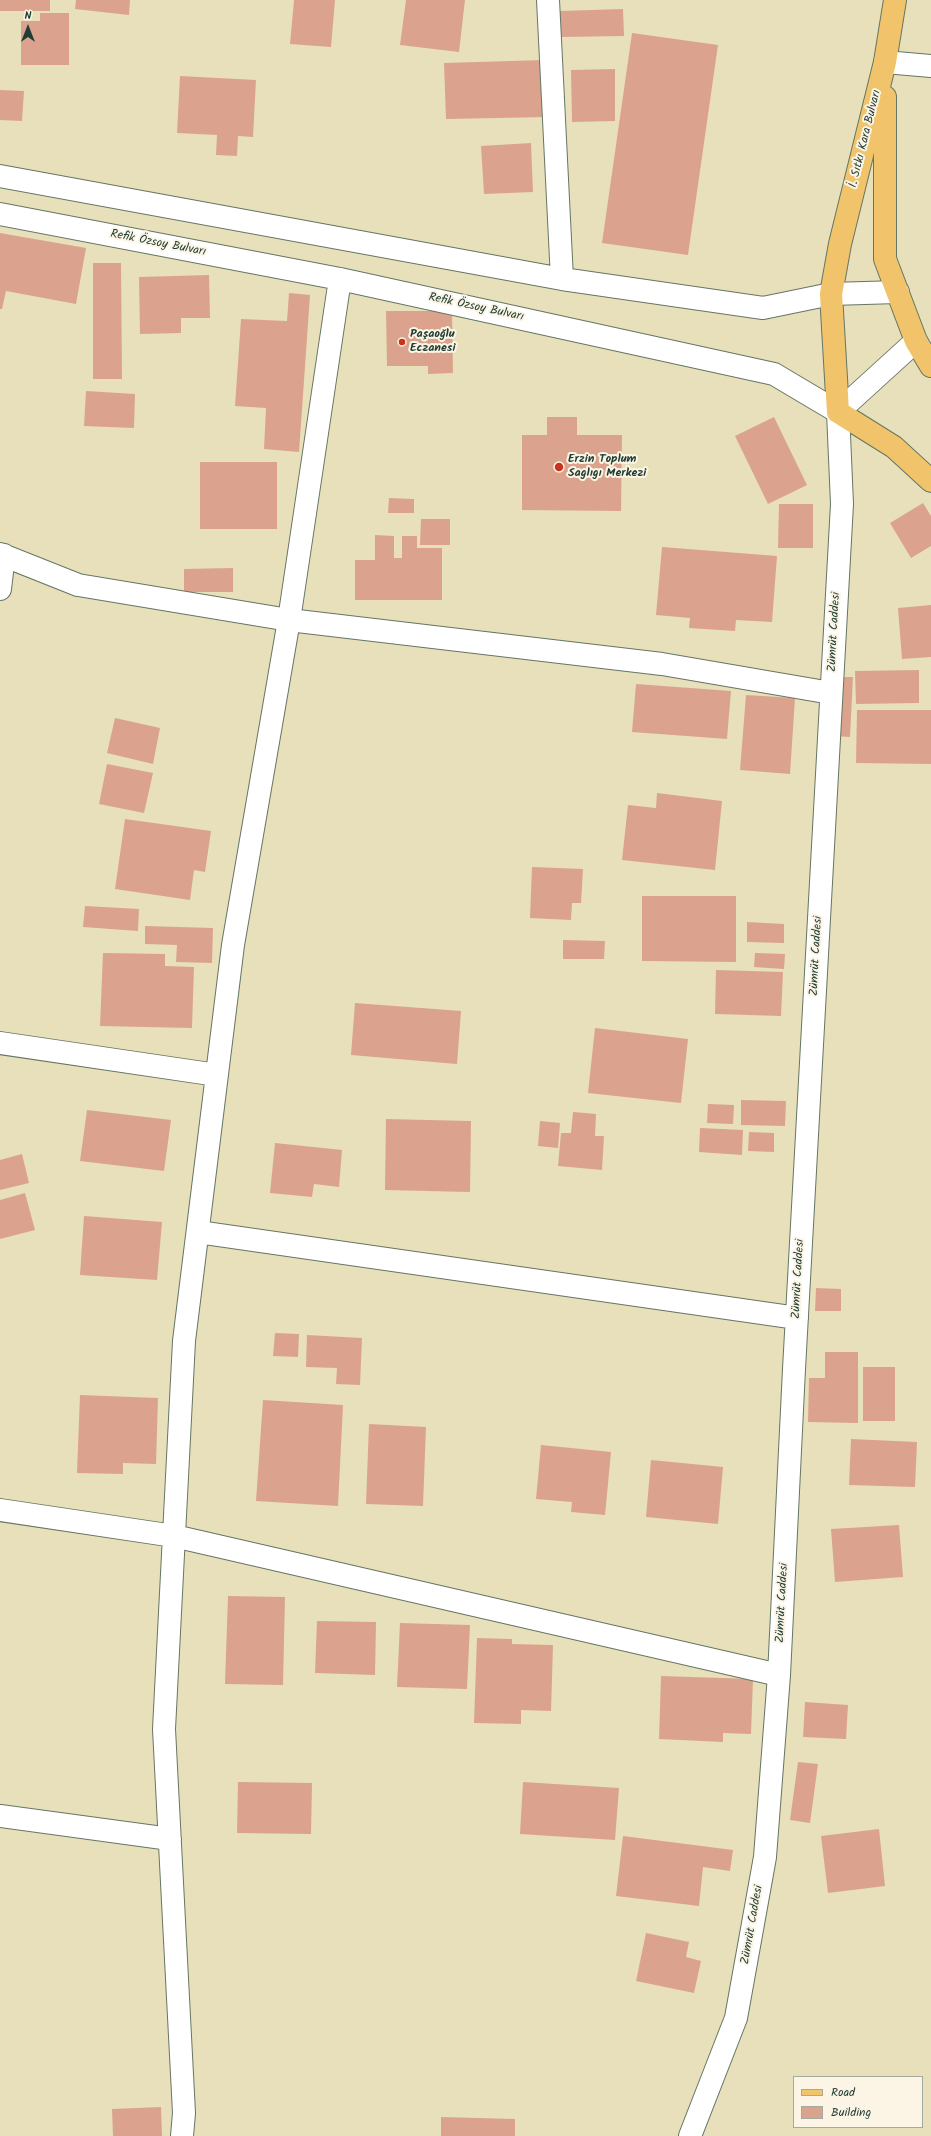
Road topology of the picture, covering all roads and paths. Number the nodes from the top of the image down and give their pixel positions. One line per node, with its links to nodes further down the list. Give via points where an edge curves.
1 (548, 0): 8 (street)
2 (894, 0): 3 (main road)
3 (885, 62): 4 (street); 9 (main road, İ. Sıtkı Kara Bulvarı, via 885,259); 10 (main road, İ. Sıtkı Kara Bulvarı, via 840,244)
4 (931, 66)
5 (0, 176): 8 (street)
6 (0, 214): 7 (street, Refik Özsoy Bulvarı)
7 (340, 279): 13 (street, Refik Özsoy Bulvarı, via 774,374); 17 (street)
8 (562, 279): 10 (street, via 763,308)
9 (898, 292): 10 (street); 11 (main road, İ. Sıtkı Kara Bulvarı)
10 (831, 294): 13 (main road, İ. Sıtkı Kara Bulvarı)
11 (916, 342): 12 (main road, İ. Sıtkı Kara Bulvarı); 13 (street)
12 (931, 366)
13 (838, 412): 14 (main road, via 894,447); 18 (street, Zümrüt Caddesi, via 842,504)
14 (931, 481)
15 (2, 554): 16 (street); 17 (street, via 78,585)
16 (0, 589)
17 (289, 620): 18 (street, via 662,664); 20 (street, via 233,945)
18 (831, 693): 22 (street, Zümrüt Caddesi)
19 (0, 1043): 20 (street)
20 (217, 1075): 21 (street)
21 (198, 1232): 22 (street); 24 (street, via 184,1341)
22 (797, 1318): 25 (street, Zümrüt Caddesi)
23 (0, 1510): 24 (street)
24 (174, 1536): 25 (street); 27 (street, via 164,1729)
25 (779, 1675): 29 (street, Zümrüt Caddesi, via 765,1857 736,2018)
26 (0, 1816): 27 (street)
27 (170, 1839): 28 (street, via 184,2113)
28 (182, 2136)
29 (690, 2136)

